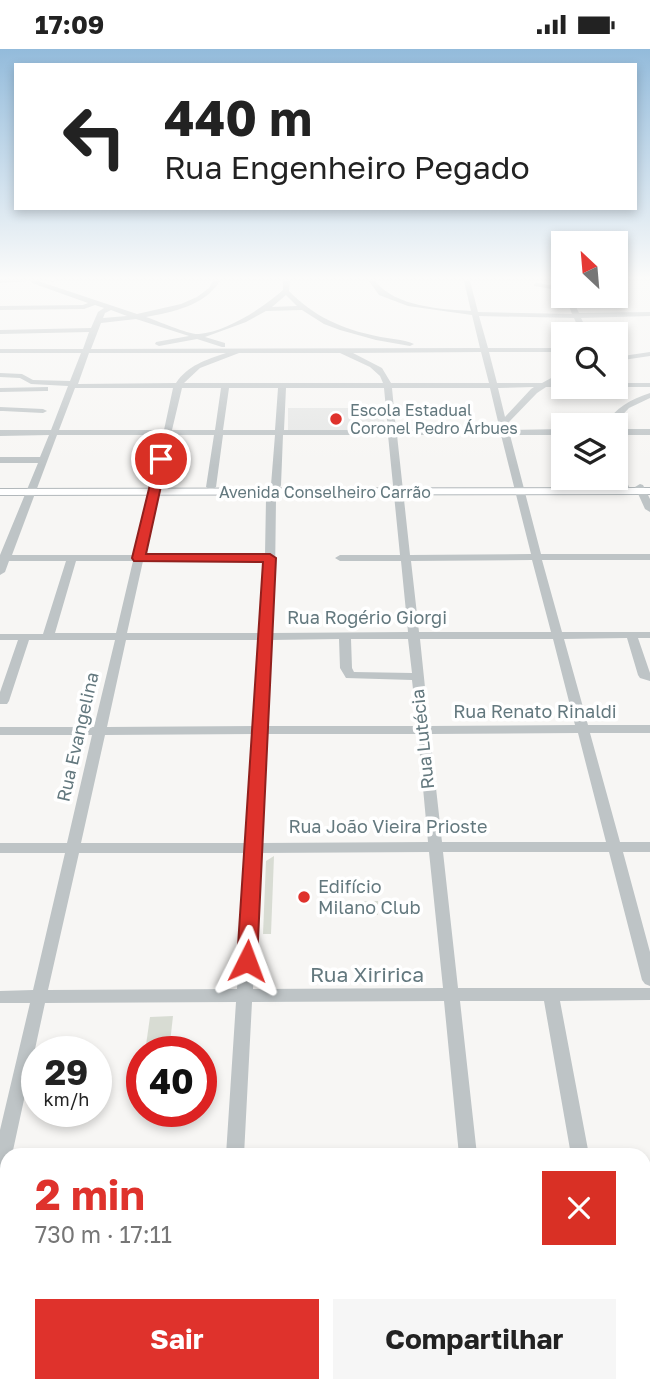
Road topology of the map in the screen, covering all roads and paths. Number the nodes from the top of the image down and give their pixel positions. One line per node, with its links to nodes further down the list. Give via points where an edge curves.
1 (91, 340): 8 (street)
2 (178, 340): 9 (street)
3 (203, 340): 7 (street)
4 (358, 340): 11 (street)
5 (389, 340): 13 (street)
6 (480, 340): 14 (street)
7 (226, 347): 9 (street); 10 (street)
8 (87, 350): 9 (street); 16 (street); 24 (street)
9 (118, 350)
10 (239, 350): 11 (street); 25 (street, via 201,363)
11 (328, 350): 12 (street)
12 (340, 350): 13 (street); 28 (street, via 383,372)
13 (445, 350): 14 (street)
14 (483, 350): 15 (street); 29 (street)
15 (551, 350)
16 (0, 351)
17 (0, 375): 19 (street, via 22,376)
18 (551, 380): 20 (street)
19 (30, 382): 24 (street); 30 (street)
20 (542, 385): 21 (street); 29 (street); 35 (street)
21 (551, 385)
22 (628, 385): 23 (street)
23 (650, 385)
24 (73, 386): 25 (street); 30 (street); 40 (street)
25 (178, 386): 26 (street); 41 (street, Rua Evangelina)
26 (225, 386): 27 (street); 42 (street)
27 (282, 386): 28 (street); 43 (street)
28 (386, 386): 29 (street); 44 (street, Rua Lutécia)
29 (492, 386): 35 (street)
30 (7, 391): 32 (street)
31 (650, 395): 34 (street)
32 (2, 407): 33 (street, via 18,415)
33 (43, 411)
34 (619, 413)
35 (505, 428): 36 (street); 44 (street); 50 (street)
36 (551, 431)
37 (628, 432): 38 (street)
38 (650, 432)
39 (0, 433): 40 (street)
40 (55, 433): 41 (street); 46 (street)
41 (166, 433): 42 (street); 54 (street, Rua Evangelina)
42 (220, 433): 43 (street); 47 (street)
43 (279, 433): 44 (street); 55 (street)
44 (393, 433): 56 (street, Rua Lutécia)
45 (0, 460): 46 (street)
46 (45, 460): 53 (street)
47 (211, 487): 54 (main road, Avenida Conselheiro Carrão); 55 (main road, Avenida Conselheiro Carrão)
48 (628, 487): 51 (main road, Avenida Conselheiro Carrão)
49 (551, 488): 50 (main road, Avenida Conselheiro Carrão)
50 (520, 489): 51 (main road, Avenida Conselheiro Carrão); 56 (main road, Avenida Conselheiro Carrão); 59 (street)
51 (646, 489): 57 (street)
52 (0, 490): 53 (main road, Avenida Conselheiro Carrão)
53 (33, 490): 54 (main road, Avenida Conselheiro Carrão); 61 (street)
54 (155, 490): 55 (main road, Avenida Conselheiro Carrão); 63 (street, Rua Evangelina)
55 (274, 490): 56 (main road, Avenida Conselheiro Carrão); 64 (street)
56 (399, 490): 58 (street, Rua Lutécia)
57 (650, 509)
58 (405, 557): 59 (street); 65 (street); 72 (street, Rua Lutécia)
59 (537, 557): 60 (street); 67 (street)
60 (650, 557)
61 (2, 558): 62 (street); 66 (street)
62 (72, 558): 63 (street); 75 (street)
63 (138, 558): 64 (street); 76 (street, Rua Evangelina)
64 (270, 558): 70 (street)
65 (340, 558)
66 (0, 572)
67 (558, 635): 68 (street, Rua Rogério Giorgi); 72 (street, Rua Rogério Giorgi); 80 (street)
68 (631, 635): 69 (street, Rua Rogério Giorgi); 78 (street, via 644,674)
69 (650, 635)
70 (267, 636): 71 (street, Rua Rogério Giorgi); 76 (street, Rua Rogério Giorgi); 83 (street)
71 (345, 636): 72 (street, Rua Rogério Giorgi); 77 (street, via 350,675)
72 (413, 636): 77 (street, Rua Lutécia)
73 (0, 637): 74 (street, Rua Rogério Giorgi)
74 (25, 637): 75 (street, Rua Rogério Giorgi); 79 (street)
75 (48, 637): 76 (street, Rua Rogério Giorgi)
76 (121, 637): 82 (street, Rua Evangelina)
77 (417, 677): 84 (street, Rua Lutécia)
78 (650, 677)
79 (3, 701)
80 (583, 729): 81 (street, Rua Renato Rinaldi); 84 (street, Rua Renato Rinaldi); 89 (street)
81 (650, 729)
82 (99, 730): 83 (street, Rua Renato Rinaldi); 85 (street, Rua Renato Rinaldi); 87 (street, Rua Evangelina)
83 (261, 730): 84 (street, Rua Renato Rinaldi); 88 (street)
84 (422, 730): 86 (street, Rua Lutécia)
85 (0, 731)
86 (435, 846): 88 (street, Rua João Vieira Prioste); 89 (street, Rua João Vieira Prioste); 96 (street, Rua Lutécia)
87 (72, 847): 88 (street, Rua João Vieira Prioste); 91 (street, Rua João Vieira Prioste); 98 (street, Rua Evangelina)
88 (254, 847): 94 (street)
89 (614, 847): 90 (street, Rua João Vieira Prioste); 92 (street)
90 (650, 847)
91 (0, 848)
92 (650, 980)
93 (650, 994): 95 (street, Rua Xiririca)
94 (245, 995): 96 (street, Rua Xiririca); 98 (street, Rua Xiririca); 100 (street)
95 (551, 995): 96 (street, Rua Xiririca); 102 (street)
96 (451, 996): 101 (street, Rua Lutécia)
97 (0, 997): 98 (street, Rua Xiririca)
98 (38, 997): 99 (street, Rua Evangelina)
99 (4, 1148)
100 (235, 1148)
101 (467, 1148)
102 (579, 1148)

